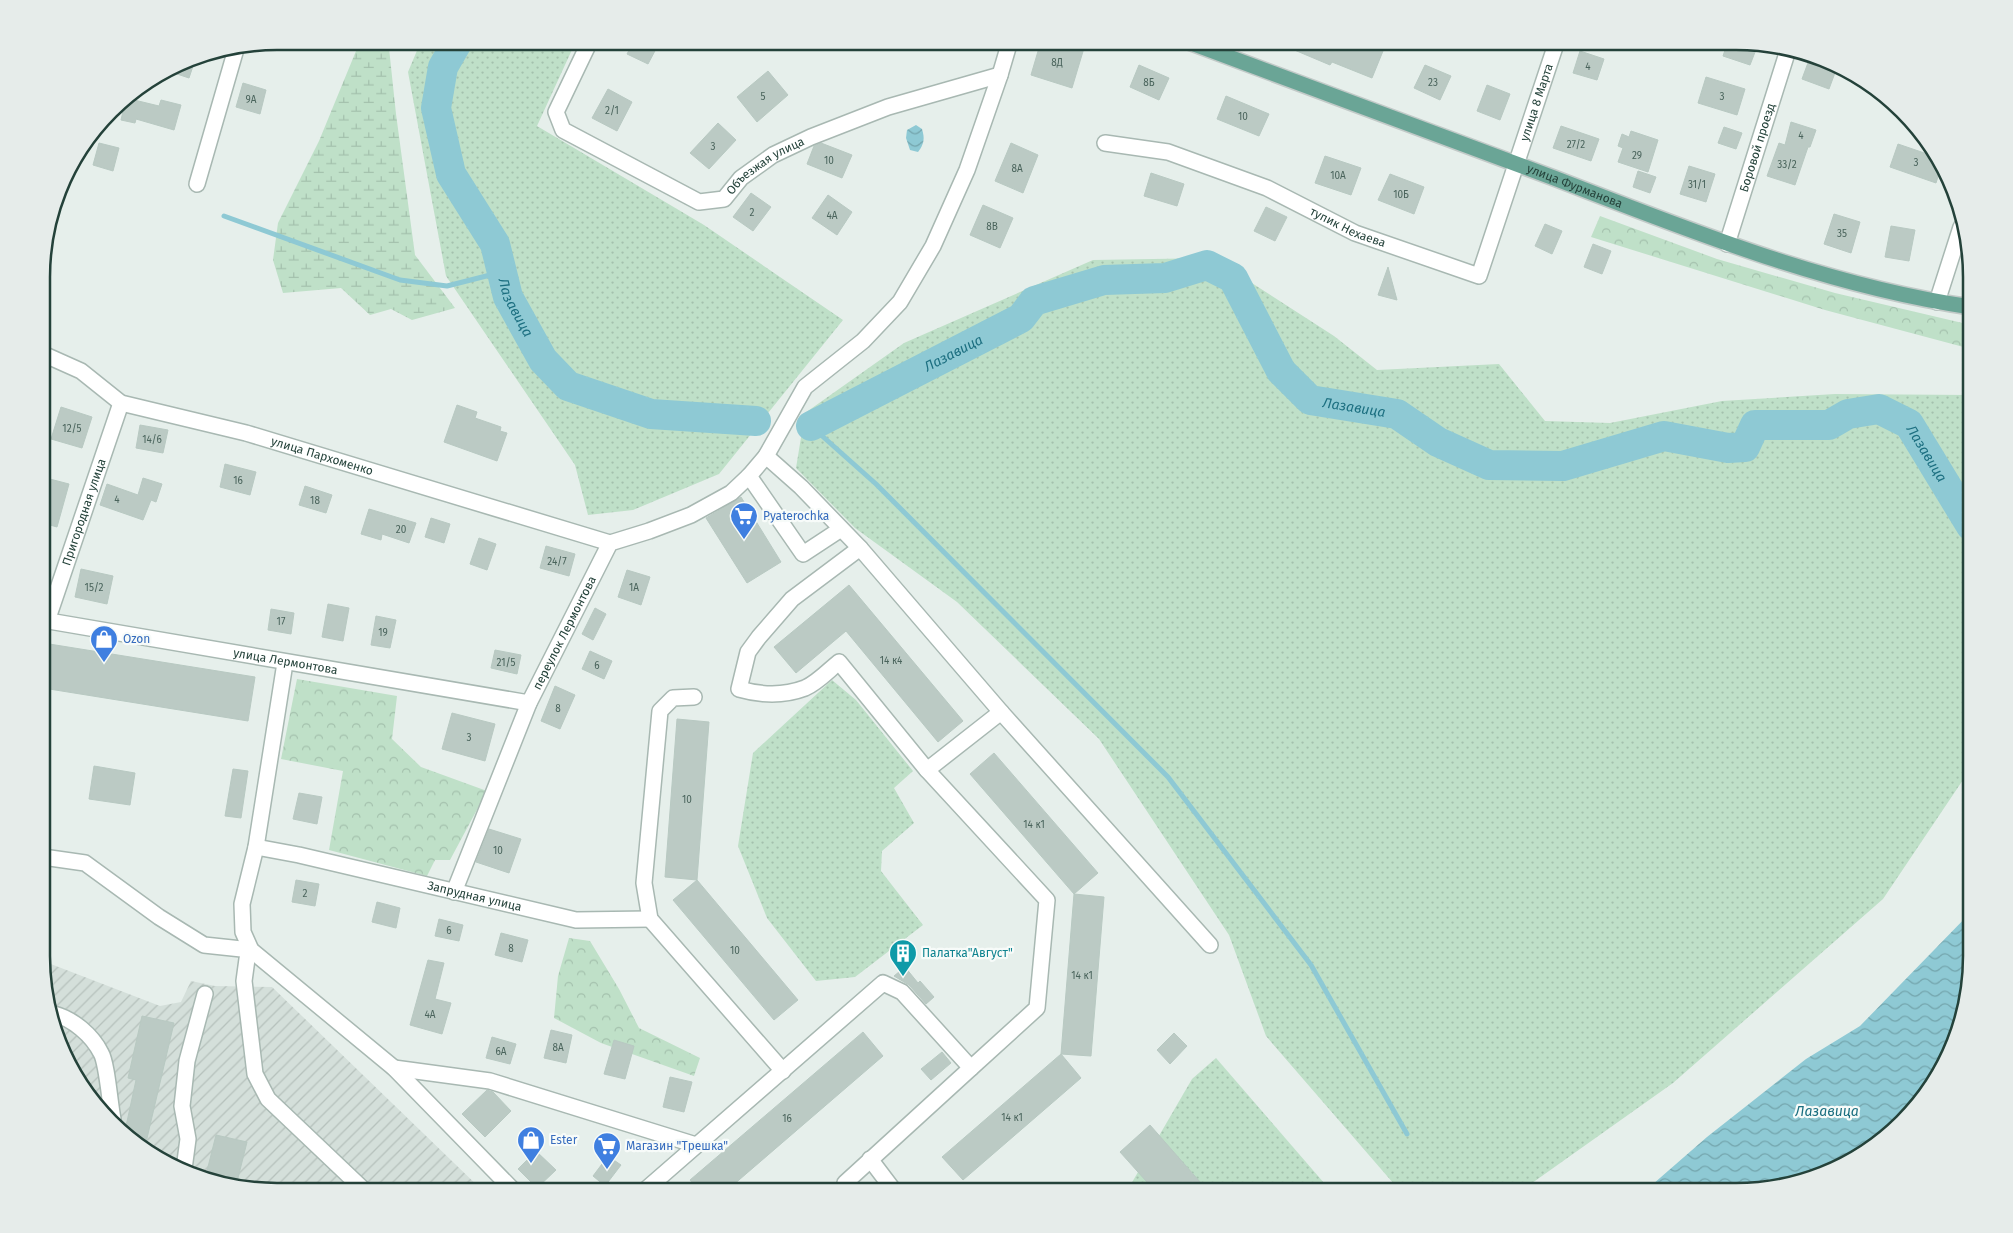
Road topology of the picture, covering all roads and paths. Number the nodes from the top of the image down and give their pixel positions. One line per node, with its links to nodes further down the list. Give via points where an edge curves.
1 (586, 50): 7 (street, Объезжая улица, via 556,112 563,130 700,202 724,199 741,178 773,155 811,137 888,107)
2 (1007, 50): 7 (street)
3 (1210, 50): 9 (main road, улица Фурманова)
4 (1554, 50): 9 (street, улица 8 Марта)
5 (235, 54): 10 (street)
6 (1786, 56): 12 (street, Боровой проезд)
7 (1000, 75): 17 (street, via 967,170 933,246 900,302 863,341 805,387)
8 (1105, 143): 9 (street, тупик Нехаева, via 1168,152 1267,188 1355,233 1479,276)
9 (1517, 164): 12 (main road, улица Фурманова)
10 (197, 184)
11 (1959, 233): 13 (street)
12 (1727, 244): 13 (main road, улица Фурманова, via 1828,275)
13 (1937, 302): 14 (main road, улица Фурманова)
14 (1963, 306)
15 (50, 357): 16 (street, улица Пархоменко, via 80,371)
16 (121, 403): 20 (street, улица Пархоменко, via 246,433); 22 (street, Пригородная улица)
17 (766, 456): 18 (street); 19 (street)
18 (749, 476): 19 (street, via 803,554); 20 (street, via 731,493 691,515)
19 (841, 529): 21 (street)
20 (610, 543): 26 (street, переулок Лермонтова)
21 (860, 548): 27 (street); 28 (street, via 792,599 770,624 748,652 739,689 756,694 787,693 806,688 839,662)
22 (50, 607)
23 (50, 622): 24 (street, улица Лермонтова)
24 (285, 663): 26 (street, улица Лермонтова); 29 (street)
25 (694, 697): 32 (street, via 673,698 660,711 644,883)
26 (529, 703): 31 (street, переулок Лермонтова)
27 (1001, 712): 28 (street); 33 (street)
28 (927, 770): 38 (street, via 1047,900 1037,1008)
29 (256, 847): 31 (street, Запрудная улица); 34 (street, via 242,904 243,932)
30 (50, 858): 34 (street, via 85,863 204,945)
31 (454, 892): 32 (street, Запрудная улица, via 576,920)
32 (650, 919): 39 (street)
33 (1210, 945)
34 (251, 950): 37 (street); 44 (street, via 244,981 255,1074 268,1099)
35 (205, 994): 43 (street, via 188,1061 182,1106 188,1139)
36 (58, 1015): 40 (street, via 83,1030 102,1053)
37 (394, 1068): 41 (street, via 490,1081); 45 (street)
38 (971, 1068): 39 (street, via 902,992 883,983); 42 (street)
39 (783, 1071): 41 (street)
40 (112, 1113)
41 (696, 1145): 46 (street)
42 (870, 1159): 47 (street); 48 (street)
43 (185, 1164)
44 (357, 1183)
45 (506, 1183)
46 (653, 1183)
47 (844, 1183)
48 (888, 1183)

